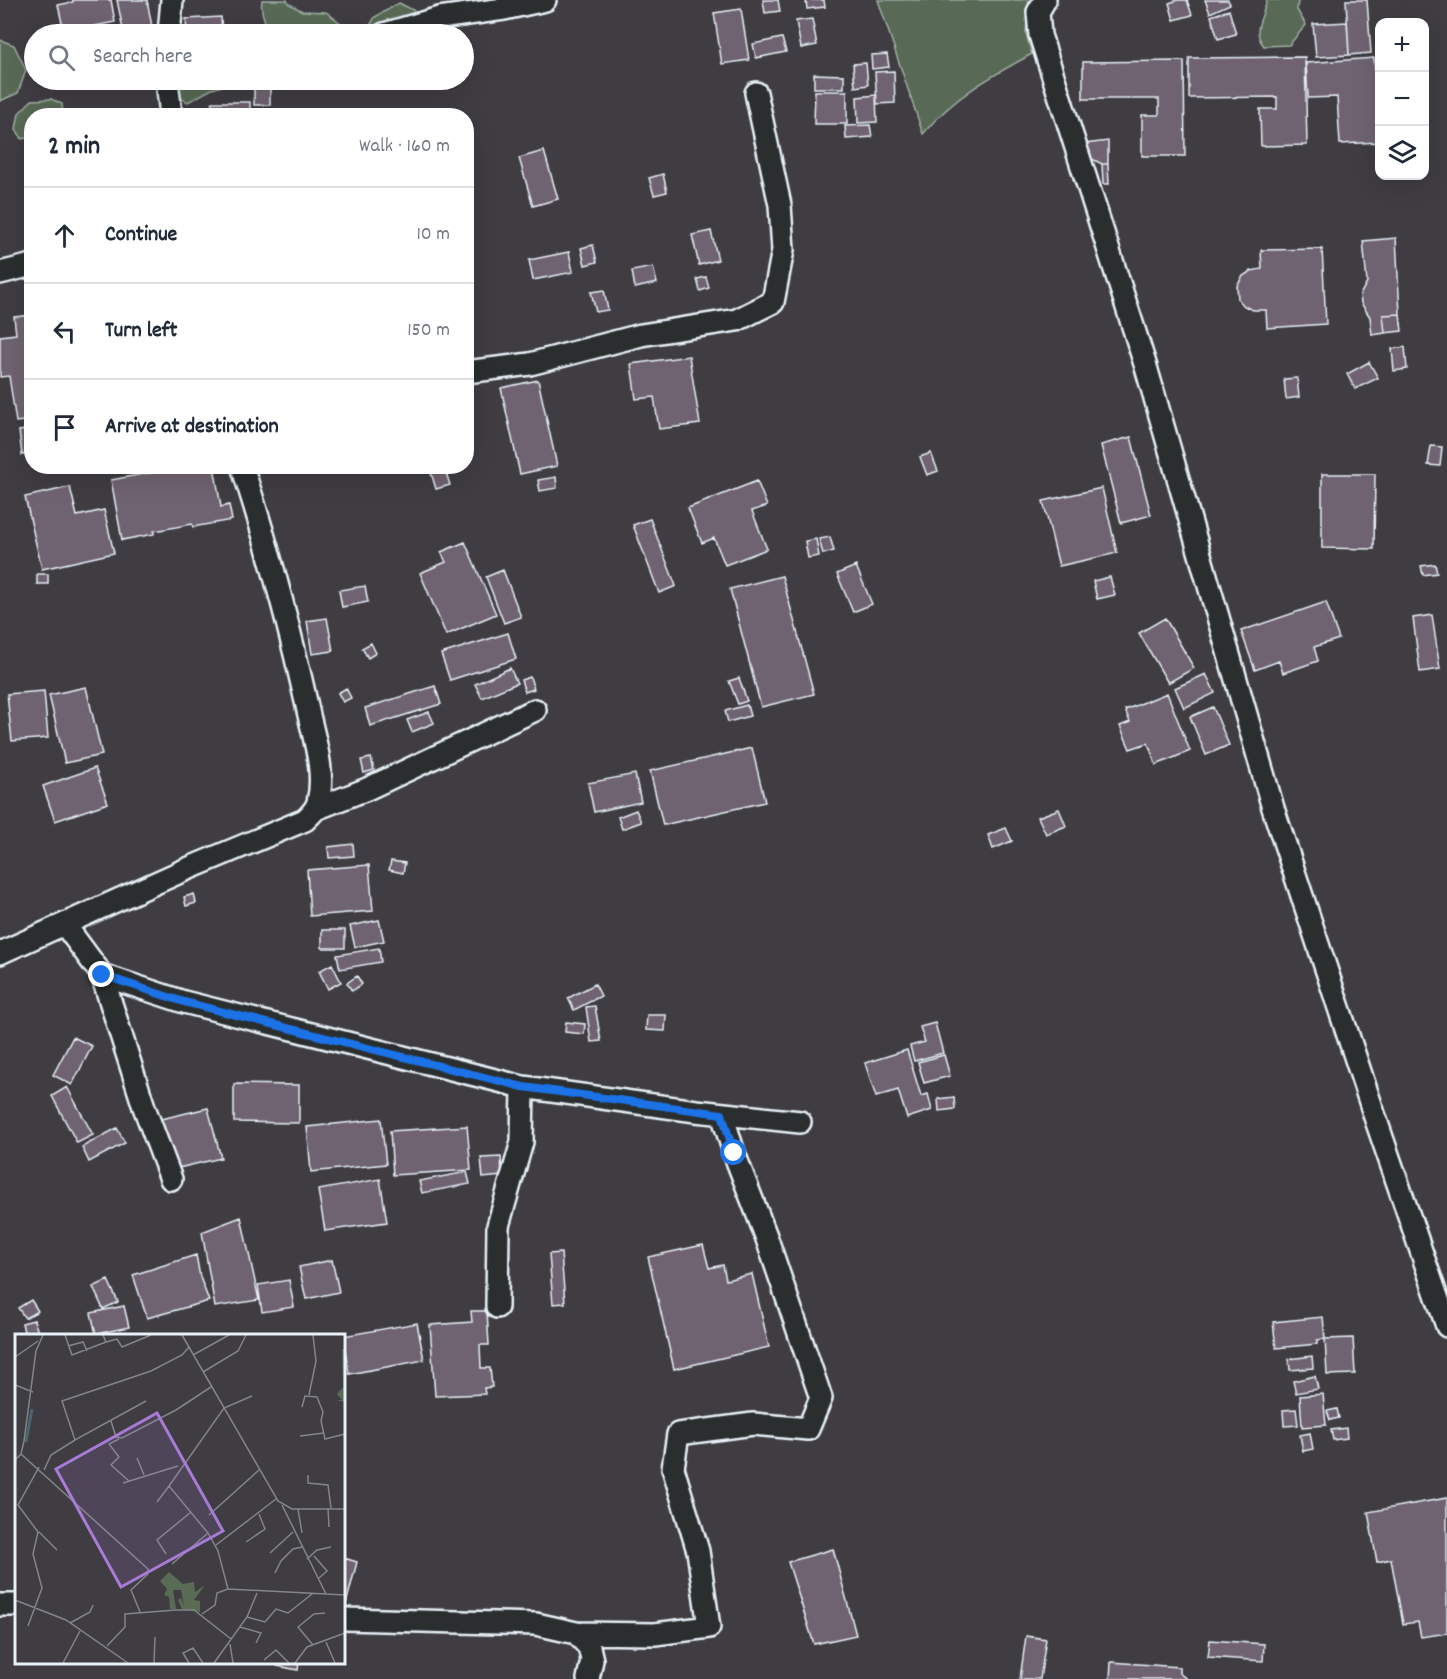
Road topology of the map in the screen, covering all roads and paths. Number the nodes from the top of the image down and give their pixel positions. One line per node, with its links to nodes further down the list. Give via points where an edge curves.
1 (172, 0): 4 (street)
2 (545, 0): 5 (street)
3 (1045, 0): 23 (street, via 1038,12 1040,35 1146,367 1273,808)
4 (170, 24)
5 (418, 24)
6 (168, 90): 8 (street)
7 (756, 93): 11 (street, via 780,205 783,250 773,302 737,320 641,334 530,364)
8 (170, 108)
9 (24, 267): 10 (street)
10 (0, 273)
11 (474, 371)
12 (245, 474): 14 (street, via 295,652 320,765)
13 (535, 710): 14 (street)
14 (316, 810): 15 (street, via 297,824)
15 (65, 925): 16 (street); 17 (street)
16 (0, 953)
17 (102, 975): 18 (street, via 184,1002); 21 (street)
18 (523, 1087): 19 (street); 22 (street, via 524,1131 498,1226)
19 (722, 1114): 20 (street); 25 (street, via 821,1398 808,1429 753,1424 678,1434 673,1468 698,1551 709,1627 655,1634)
20 (800, 1122)
21 (171, 1179)
22 (497, 1307)
23 (1447, 1326)
24 (345, 1619): 25 (street, via 536,1624)
25 (576, 1633): 26 (street, via 589,1647 592,1660)
26 (588, 1679)

